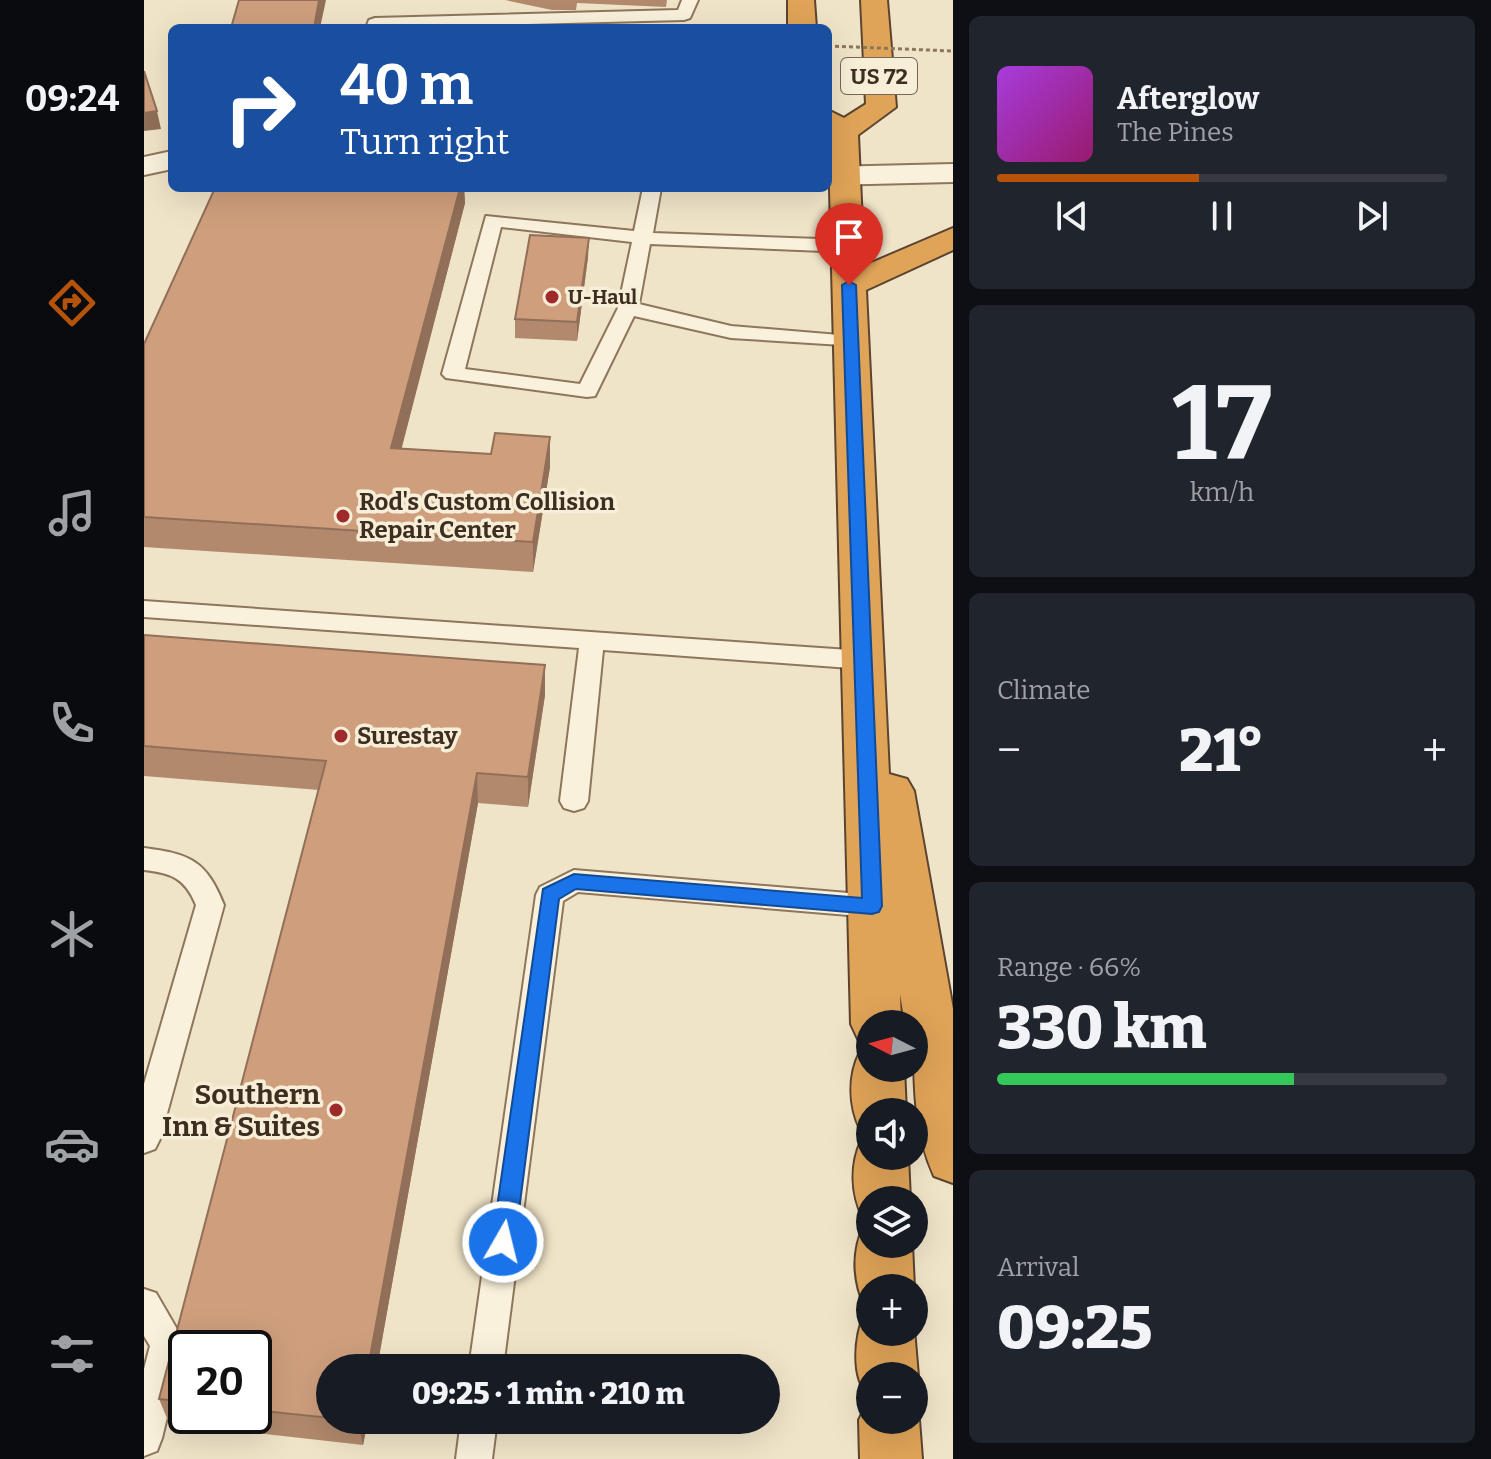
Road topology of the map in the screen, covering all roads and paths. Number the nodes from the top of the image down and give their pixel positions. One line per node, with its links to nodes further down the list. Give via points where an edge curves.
1 (690, 0): 4 (lane, via 684,15)
2 (801, 0): 5 (highway)
3 (874, 0): 8 (highway, US 72, via 881,107)
4 (375, 24)
5 (802, 24)
6 (832, 46): 7 (path, bridge)
7 (953, 51)
8 (836, 126): 12 (highway, US 72)
9 (168, 161): 10 (street)
10 (144, 166)
11 (953, 173): 12 (street)
12 (836, 177): 14 (street, via 922,198); 17 (highway, US 72)
13 (651, 192): 15 (lane)
14 (953, 199)
15 (642, 238): 17 (lane); 19 (lane); 19 (lane, via 493,220 453,374 587,391)
16 (953, 238): 18 (highway)
17 (848, 246): 18 (highway, US 72)
18 (849, 285): 20 (highway, US 72)
19 (628, 308): 20 (lane, via 731,332)
20 (851, 342): 22 (highway, US 72)
21 (144, 609): 23 (lane)
22 (863, 638): 23 (lane); 26 (highway, US 72); 29 (highway)
23 (592, 641): 24 (lane)
24 (574, 801)
25 (144, 859): 28 (lane, via 183,864 202,881 210,905)
26 (872, 906): 27 (highway, US 72); 31 (lane, via 574,881 550,895)
27 (876, 1010)
28 (144, 1139)
29 (953, 1159)
30 (144, 1305): 34 (lane, via 168,1343)
31 (488, 1354)
32 (477, 1434): 35 (lane)
33 (890, 1434): 36 (highway)
34 (144, 1438)
35 (474, 1459)
36 (891, 1459)

